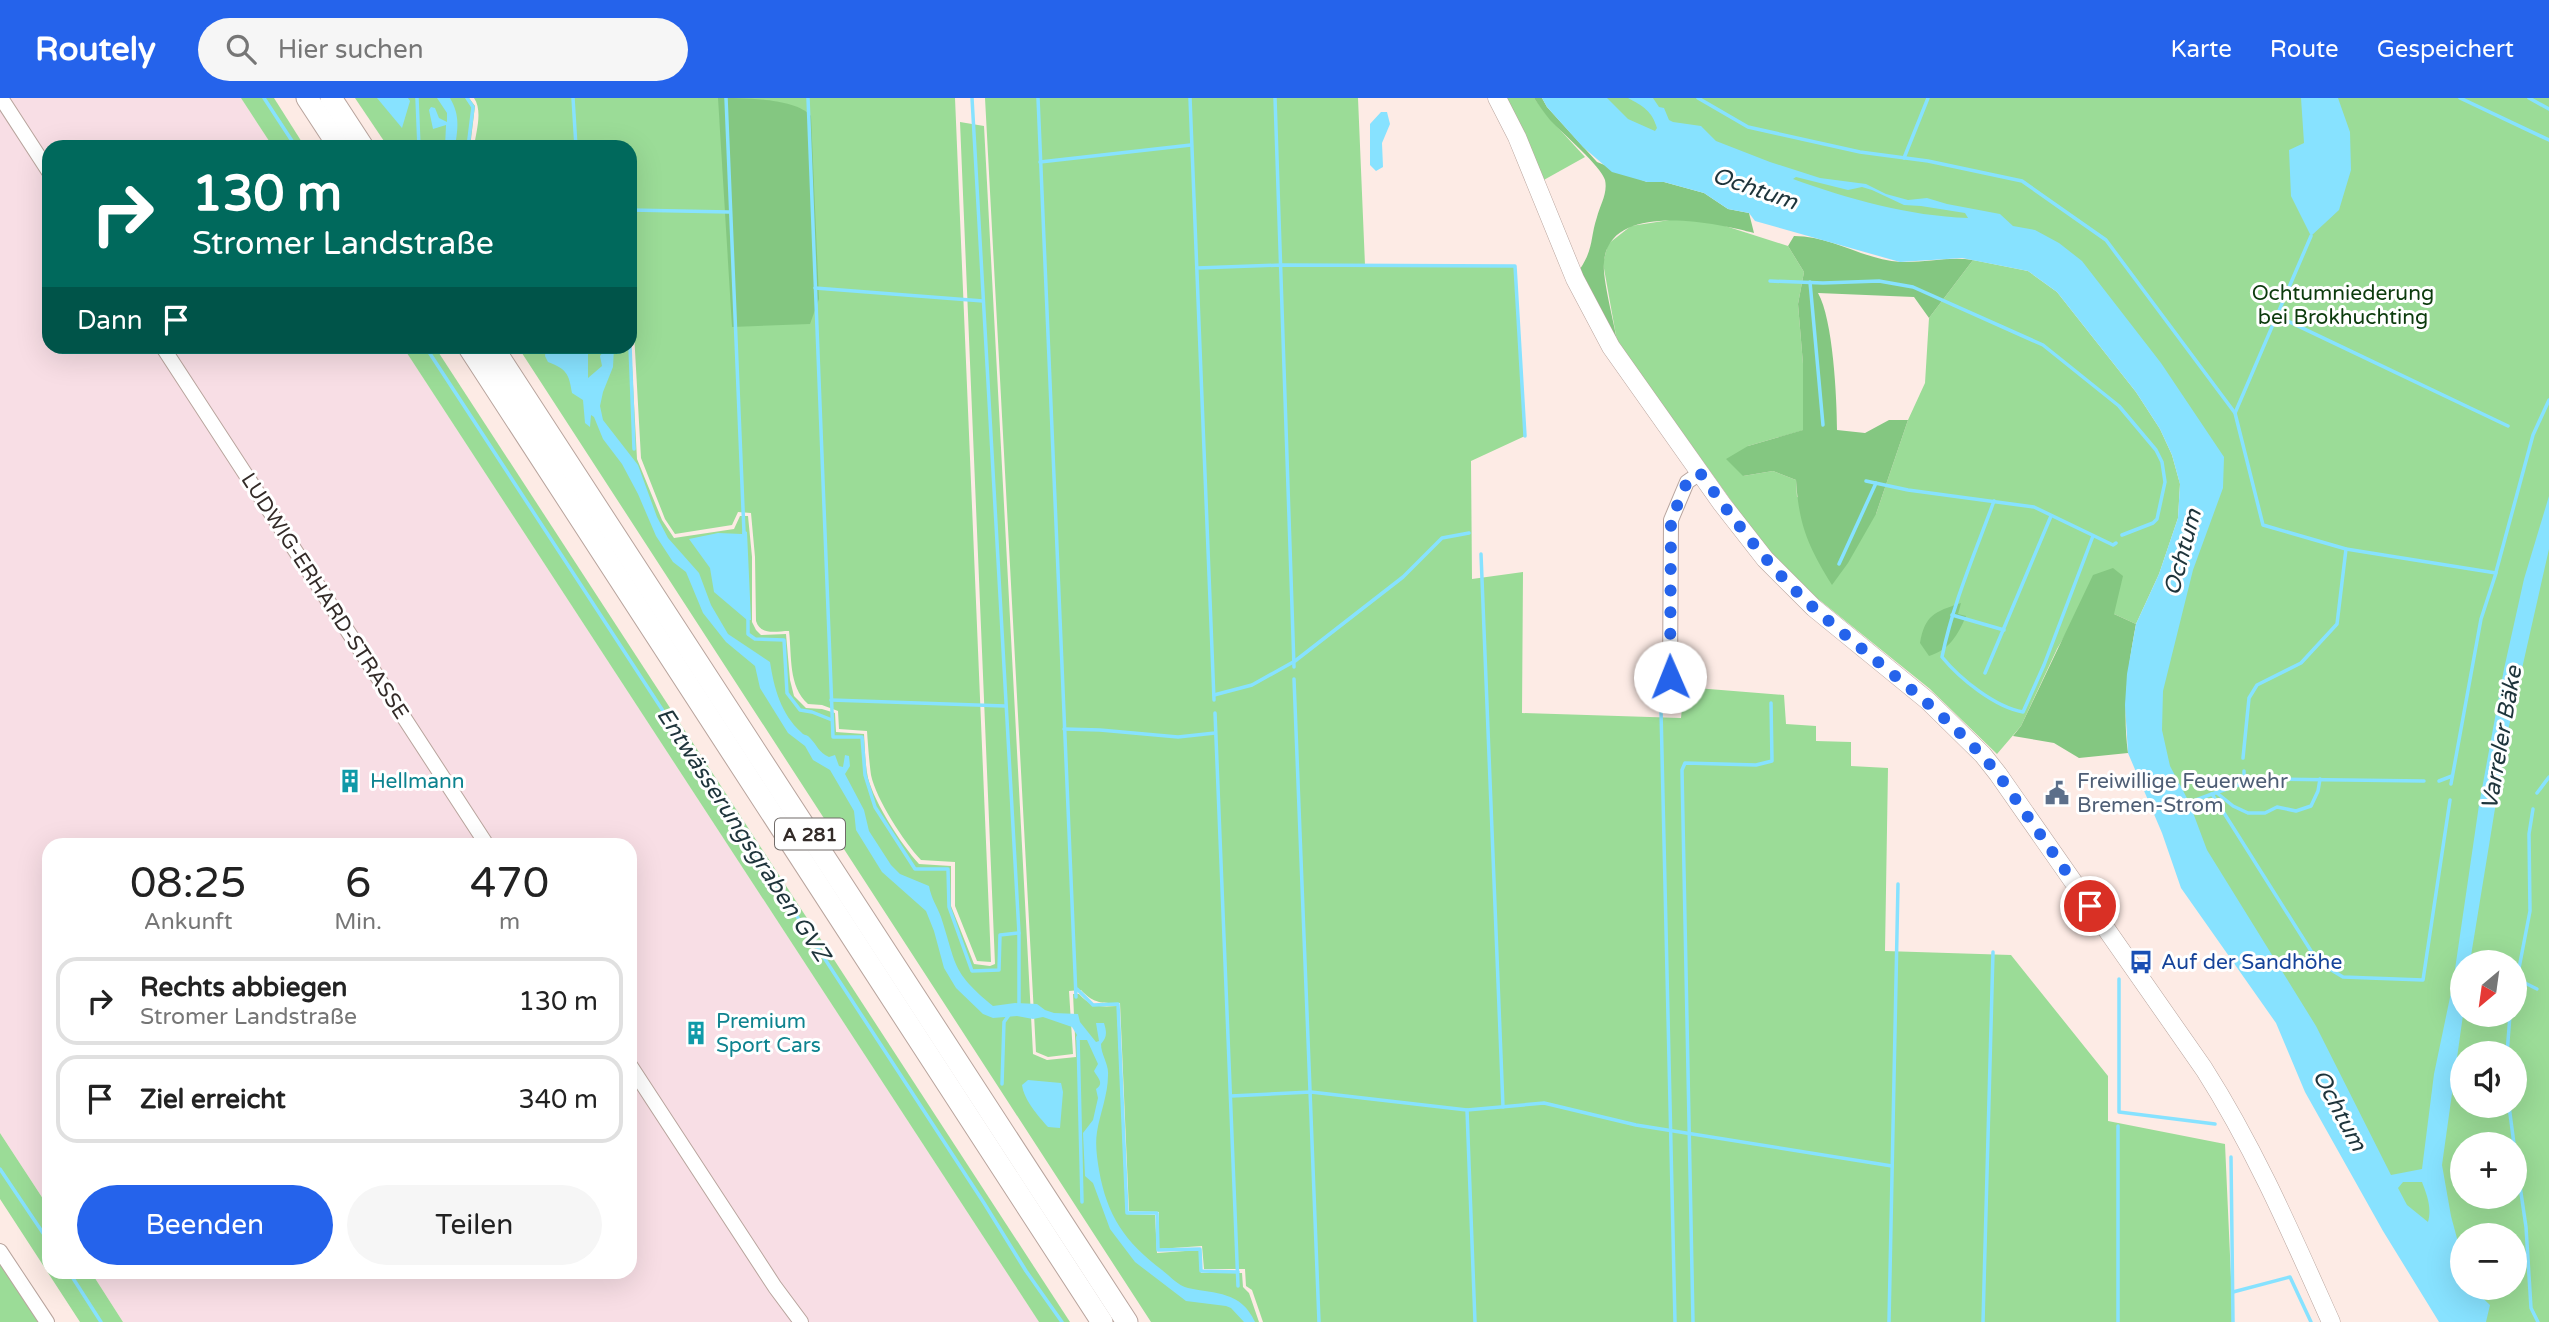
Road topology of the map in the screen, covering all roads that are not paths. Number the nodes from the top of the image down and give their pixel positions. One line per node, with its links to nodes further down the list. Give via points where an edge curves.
1 (1, 98): 7 (street)
2 (307, 98): 5 (highway)
3 (331, 98): 6 (highway)
4 (1497, 98): 11 (main road, via 1575,279 1611,347)
5 (334, 140)
6 (358, 140)
7 (42, 161)
8 (167, 354): 13 (street, LUDWIG-ERHARD-STRASSE)
9 (473, 354): 20 (highway, A 281)
10 (497, 354): 21 (highway, A 281)
11 (1700, 473): 12 (street, via 1687,482 1671,520); 22 (main road, via 1789,585 1947,719 1998,774 2231,1111)
12 (1670, 677)
13 (482, 838)
14 (637, 1076): 16 (street)
15 (0, 1251): 17 (street)
16 (775, 1287): 18 (street); 19 (street)
17 (47, 1322)
18 (792, 1322)
19 (801, 1322)
20 (1102, 1322)
21 (1127, 1322)
22 (2331, 1322)

